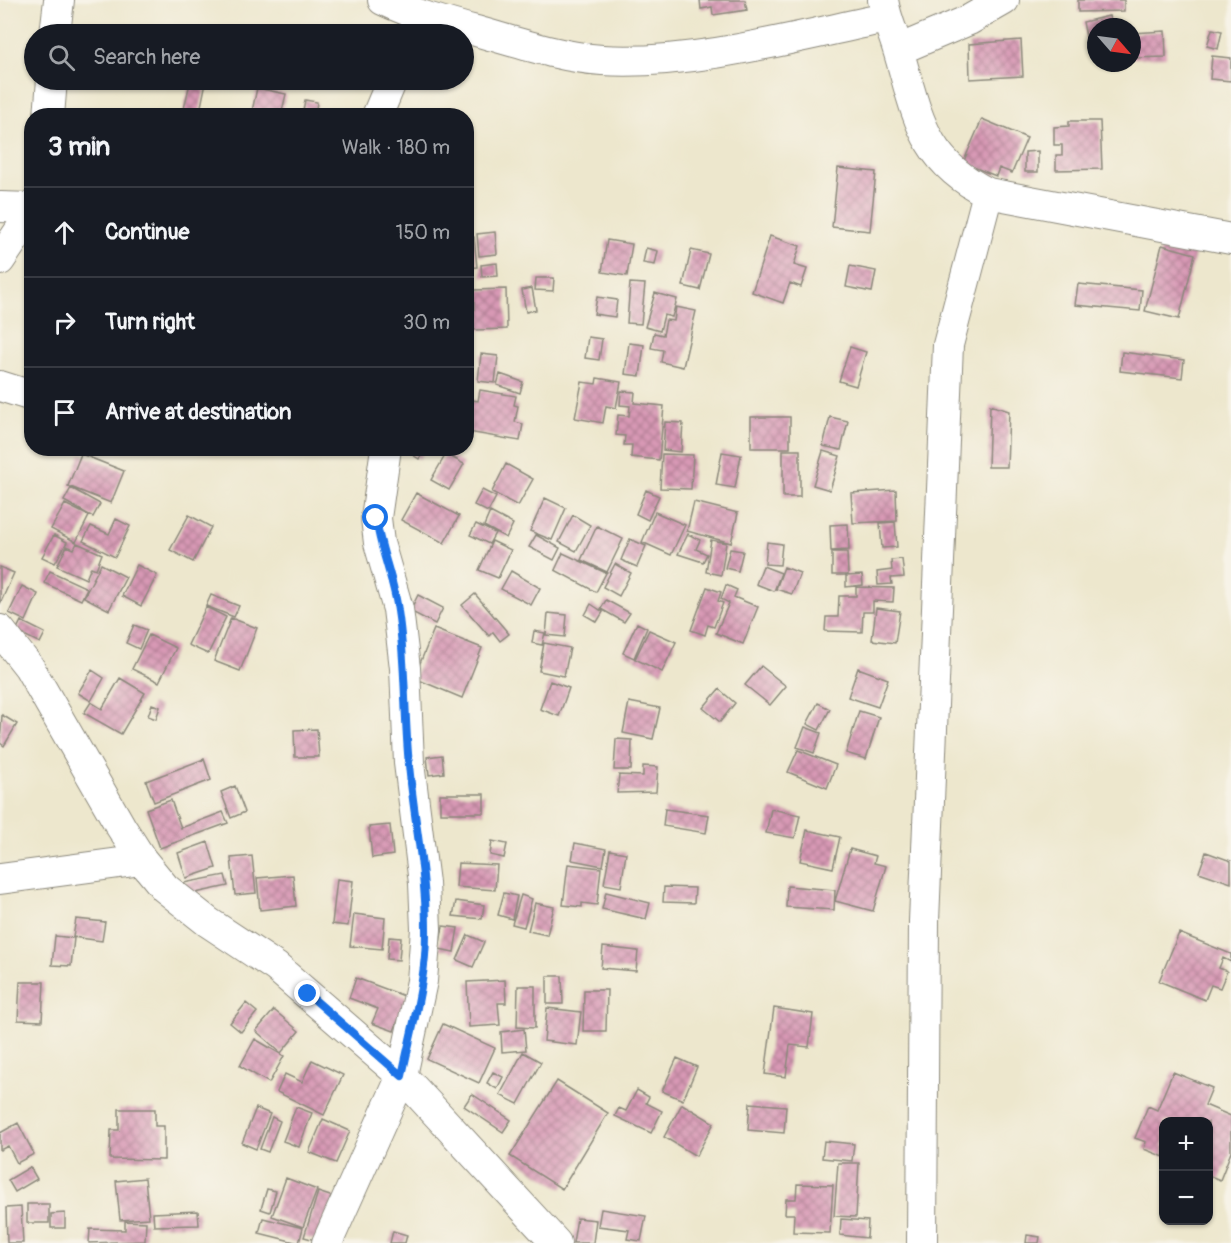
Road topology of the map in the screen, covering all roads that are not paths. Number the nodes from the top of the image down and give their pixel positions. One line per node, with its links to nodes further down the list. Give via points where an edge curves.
1 (59, 0): 5 (street)
2 (383, 0): 6 (street)
3 (1004, 0): 8 (street, via 969,20)
4 (885, 9): 7 (street, via 740,48 672,57 604,60); 8 (street)
5 (56, 24)
6 (415, 24)
7 (474, 37)
8 (898, 50): 13 (street, via 915,109 934,152 970,184)
9 (51, 90): 11 (street)
10 (388, 90): 12 (street)
11 (50, 108)
12 (380, 108)
13 (988, 193): 17 (street); 28 (street, via 948,345 924,921)
14 (0, 207): 15 (street)
15 (24, 208)
16 (24, 225): 18 (street)
17 (1231, 239)
18 (0, 260)
19 (0, 386): 20 (street)
20 (24, 394)
21 (385, 456): 25 (street, via 376,518 398,609 426,929 422,981)
22 (0, 630): 23 (street, via 29,667)
23 (142, 860): 24 (street); 25 (street, via 179,900 276,967)
24 (0, 879)
25 (402, 1076): 26 (street); 27 (street)
26 (327, 1243)
27 (556, 1243)
28 (922, 1243)

